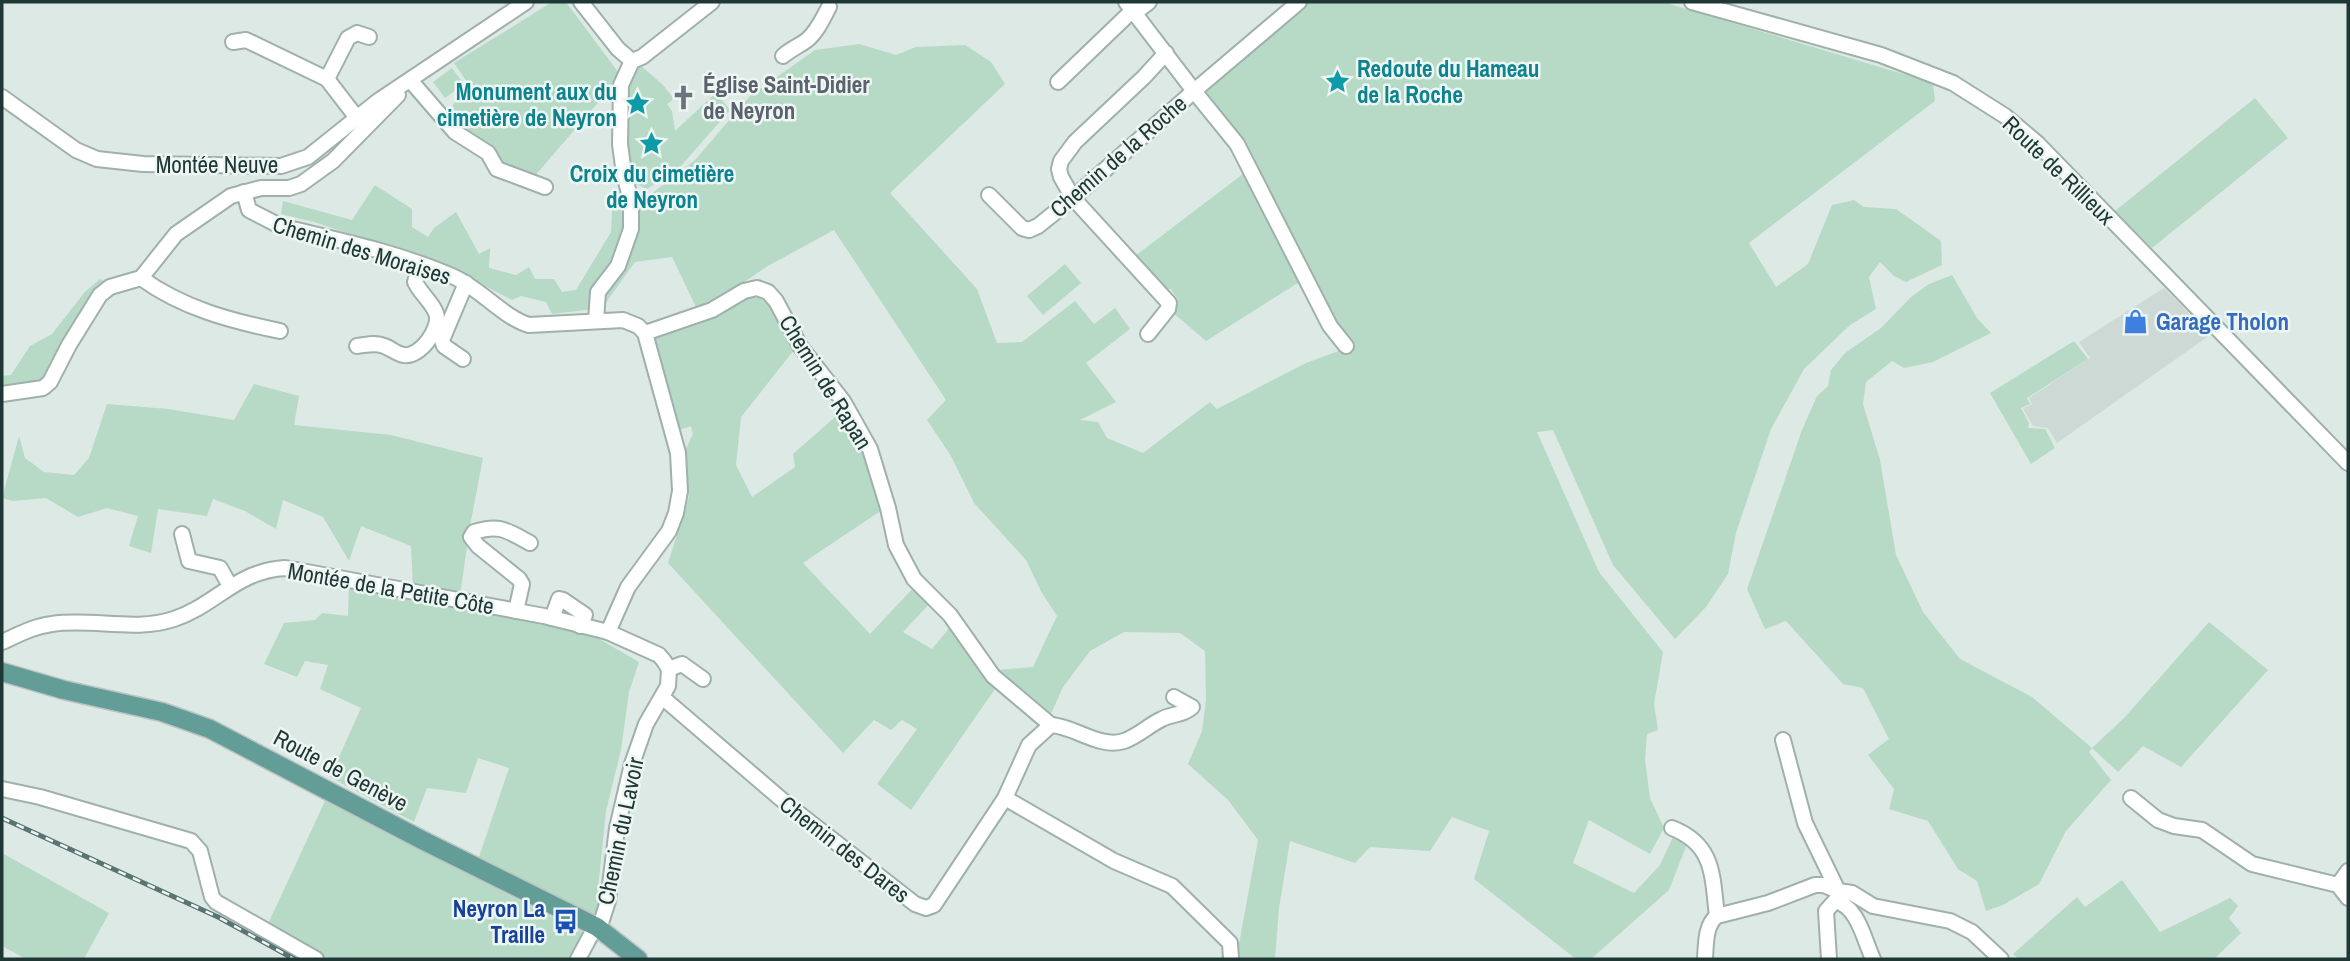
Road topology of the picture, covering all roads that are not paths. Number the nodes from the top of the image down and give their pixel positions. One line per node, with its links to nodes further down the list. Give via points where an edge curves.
1 (526, 2): 15 (street, Montée Neuve)
2 (581, 2): 13 (street)
3 (712, 2): 13 (street)
4 (1149, 2): 8 (street)
5 (1299, 2): 17 (street)
6 (1692, 2): 35 (street, Route de Rillieux, via 1881,55 1952,83 2005,116)
7 (829, 4): 12 (street, via 816,31)
8 (1131, 8): 11 (street, Chemin de la Roche); 16 (street)
9 (369, 37): 14 (street, via 358,33 348,38)
10 (233, 42): 14 (street, via 246,40)
11 (1166, 53): 17 (street, Chemin de la Roche); 23 (street, via 1061,161 1061,177)
12 (783, 55)
13 (632, 61): 27 (street, via 621,85 620,144 631,201 631,229 618,266 598,292)
14 (327, 79): 19 (street)
15 (410, 80): 19 (street, Montée Neuve); 20 (street, via 456,132 488,153 497,169); 21 (street, via 318,173 289,188)
16 (1058, 82)
17 (1194, 91): 23 (street, Chemin de la Roche); 32 (street, via 1237,144 1330,327)
18 (2, 97): 19 (street, Montée Neuve, via 88,156 143,164 289,165 308,157)
19 (357, 118)
20 (545, 187)
21 (241, 193): 24 (street, Chemin des Moraises, via 249,210 272,223); 25 (street, via 176,234)
22 (989, 195): 23 (street, Chemin de la Roche, via 1029,230)
23 (1073, 198): 30 (street, via 1169,303)
24 (420, 265): 26 (street, Chemin des Moraises); 31 (street, via 415,282 438,320 425,346 410,355 377,344)
25 (141, 278): 28 (street, via 157,290 220,317); 34 (street, via 110,287 100,295 43,388)
26 (466, 283): 27 (street, Chemin des Moraises, via 516,322); 33 (street, via 442,340)
27 (596, 321): 29 (street, Chemin des Moraises, via 631,321)
28 (280, 331)
29 (645, 333): 42 (street, via 678,453 681,491 669,531 628,587); 49 (street, Chemin de Rapan, via 712,310 744,291 757,288 768,292 800,346 843,401 870,449 896,545 914,579 950,615 993,676)
30 (1148, 334)
31 (357, 346)
32 (1346, 346)
33 (463, 359)
34 (2, 394)
35 (2348, 463)
36 (182, 534): 38 (street, via 189,561 220,568)
37 (530, 543): 39 (street, via 492,526 471,537 519,579)
38 (230, 586): 39 (street, Montée de la Petite Côte, via 257,572 285,568); 43 (street, Montée de la Petite Côte, via 187,613 156,623 51,624)
39 (516, 611): 40 (street, Montée de la Petite Côte)
40 (552, 618): 41 (street, Montée de la Petite Côte); 41 (street, via 559,599 563,600 585,615)
41 (580, 626): 42 (street, Montée de la Petite Côte)
42 (608, 632): 44 (street, Montée de la Petite Côte, via 659,655)
43 (2, 642)
44 (668, 669): 46 (street, via 682,664); 47 (street, via 668,686)
45 (2, 672): 60 (main road, Route de Genève, via 201,725)
46 (703, 679)
47 (662, 697): 52 (street, Chemin des Dares, via 788,805 926,908 934,905); 60 (street, Chemin du Lavoir, via 646,724 632,764 617,828 608,901)
48 (1174, 697): 49 (street, via 1192,707 1121,742)
49 (1051, 725): 52 (street, Chemin des Dares, via 1029,745)
50 (1783, 740): 57 (street, via 1805,823)
51 (2, 789): 61 (street, via 191,841 200,851 216,902)
52 (1005, 798): 64 (street, via 1114,861 1172,886 1230,943)
53 (2131, 798): 56 (street, via 2158,820 2202,830 2252,864)
54 (1672, 828): 59 (street, via 1695,840 1707,859)
55 (2348, 871): 56 (street)
56 (2337, 885): 58 (street)
57 (1840, 897): 59 (street, via 1824,885 1815,885); 66 (street, via 1826,911); 67 (street); 68 (street, via 1852,893 1873,906 1950,921 1972,932)
58 (2348, 898)
59 (1717, 916): 65 (street, via 1709,927)
60 (597, 927): 62 (street, Chemin du Lavoir); 63 (main road, Route de Genève)
61 (316, 959)
62 (578, 959)
63 (638, 959)
64 (1231, 959)
65 (1705, 959)
66 (1829, 959)
67 (1873, 959)
68 (2001, 959)

